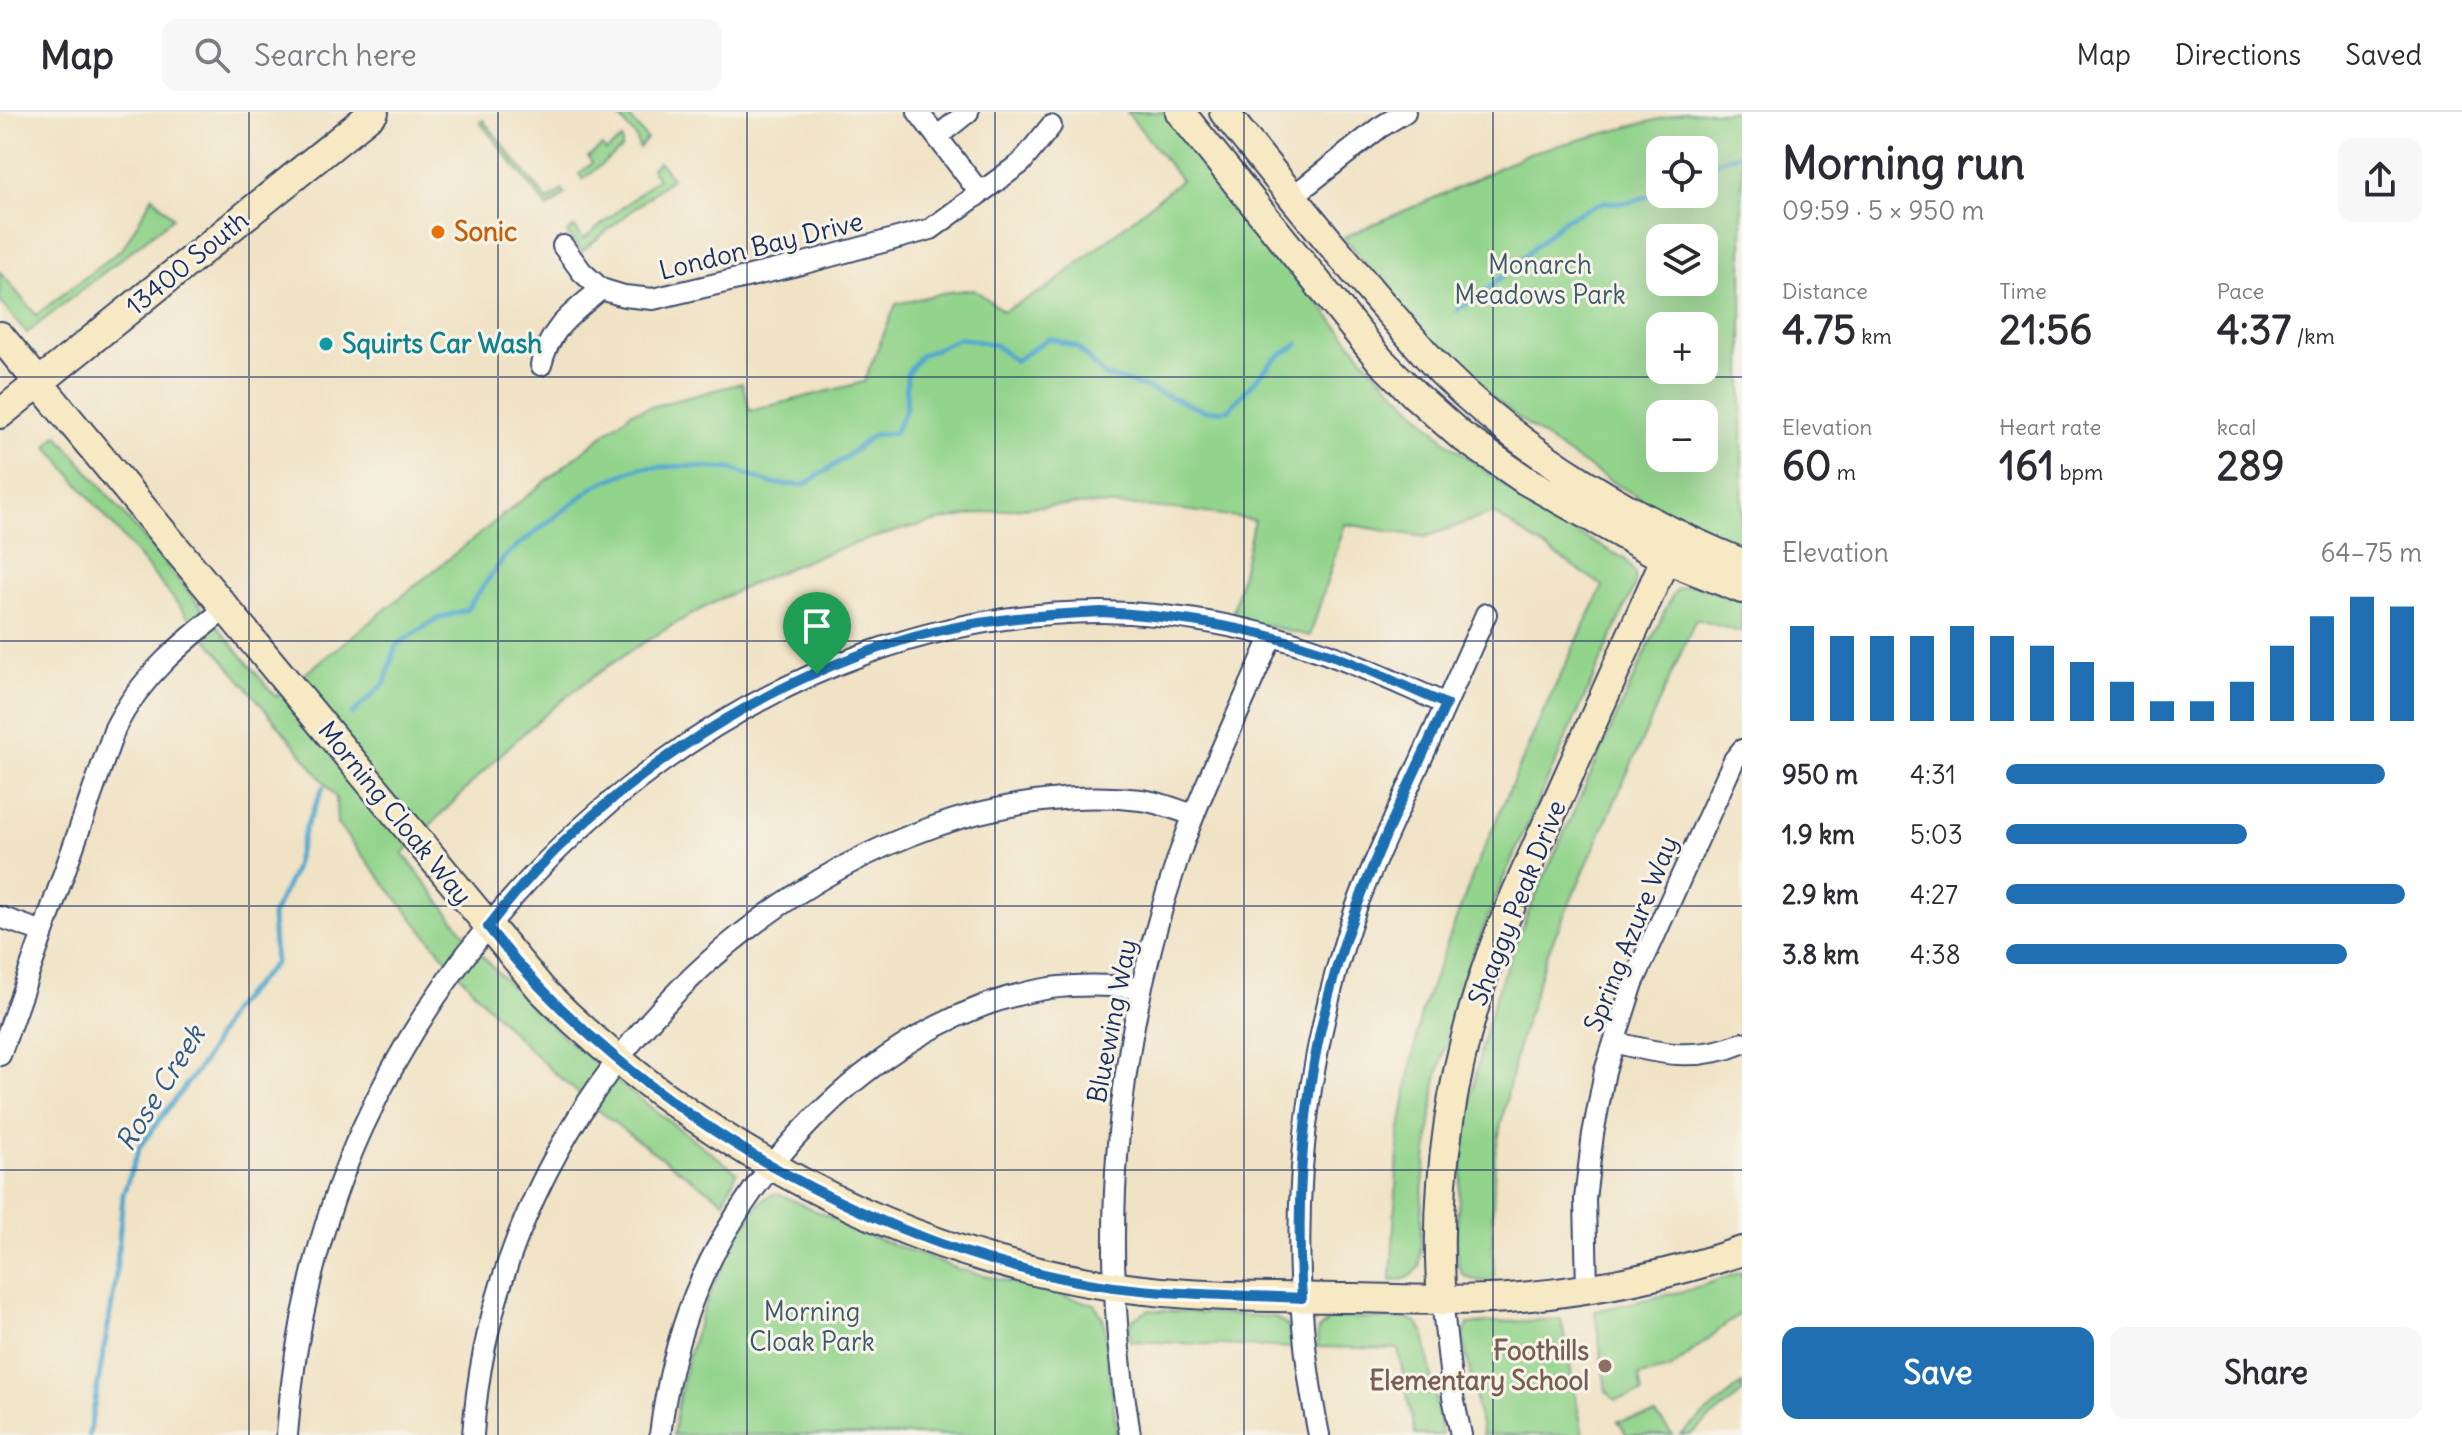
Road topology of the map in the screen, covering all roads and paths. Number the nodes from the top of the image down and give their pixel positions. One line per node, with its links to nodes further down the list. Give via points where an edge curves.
1 (374, 112): 16 (street, 13400 South)
2 (918, 112): 9 (street)
3 (968, 112): 9 (street)
4 (1180, 112): 18 (street, via 1380,360 1460,435 1512,471)
5 (1224, 112): 11 (street)
6 (1405, 112): 7 (street)
7 (1373, 120): 11 (street)
8 (1051, 126): 10 (street, London Bay Drive, via 1021,163)
9 (938, 136): 10 (street)
10 (980, 193): 13 (street, London Bay Drive, via 931,229 801,264 653,299)
11 (1292, 197): 18 (street, via 1420,347 1484,410)
12 (563, 246): 13 (street)
13 (601, 289): 15 (street, via 555,330)
14 (0, 336): 16 (street, Morning Cloak Way)
15 (541, 365)
16 (40, 382): 17 (street, 13400 South); 21 (street, Morning Cloak Way)
17 (0, 414)
18 (1671, 546): 19 (street, via 1694,544); 20 (street); 40 (street, Shaggy Peak Drive, via 1520,885 1469,1025 1441,1185)
19 (1742, 563)
20 (1742, 589)
21 (226, 608): 28 (street, Morning Cloak Way); 29 (street, via 156,667 124,710)
22 (1486, 614): 24 (street)
23 (1271, 637): 24 (street, via 1323,652); 26 (street, Bluewing Way); 28 (street, via 1182,618 1101,612 964,626 866,654 771,696 679,749 558,849)
24 (1446, 704): 39 (street, via 1371,871 1331,986 1301,1156)
25 (1742, 750): 31 (street, Spring Azure Way, via 1642,962)
26 (1194, 815): 30 (street, Bluewing Way); 34 (street, via 1140,800 1067,800 990,810 911,835 835,872 758,921 687,982)
27 (0, 917): 29 (street)
28 (488, 927): 34 (street, Morning Cloak Way, via 550,998); 41 (street, via 406,1042 344,1172 305,1304)
29 (43, 932): 33 (street)
30 (1140, 988): 35 (street, via 1048,989 981,1007 947,1023 847,1087); 37 (street, Bluewing Way, via 1117,1147)
31 (1614, 1042): 32 (street, via 1690,1056); 38 (street, Spring Azure Way, via 1588,1166)
32 (1742, 1043)
33 (0, 1055)
34 (619, 1060): 35 (street, Morning Cloak Way); 42 (street, via 562,1143 524,1222 486,1347)
35 (772, 1167): 37 (street, Morning Cloak Way, via 925,1236 992,1259); 43 (street, via 733,1221 696,1293 671,1368)
36 (1742, 1251): 38 (street, Morning Cloak Way)
37 (1114, 1287): 39 (street, Morning Cloak Way); 44 (street, Bluewing Way)
38 (1587, 1289): 40 (street, Morning Cloak Way)
39 (1302, 1298): 40 (street, Morning Cloak Way); 45 (street)
40 (1442, 1300): 46 (street, Shaggy Peak Drive)
41 (287, 1435)
42 (473, 1435)
43 (660, 1435)
44 (1130, 1435)
45 (1319, 1435)
46 (1461, 1435)

